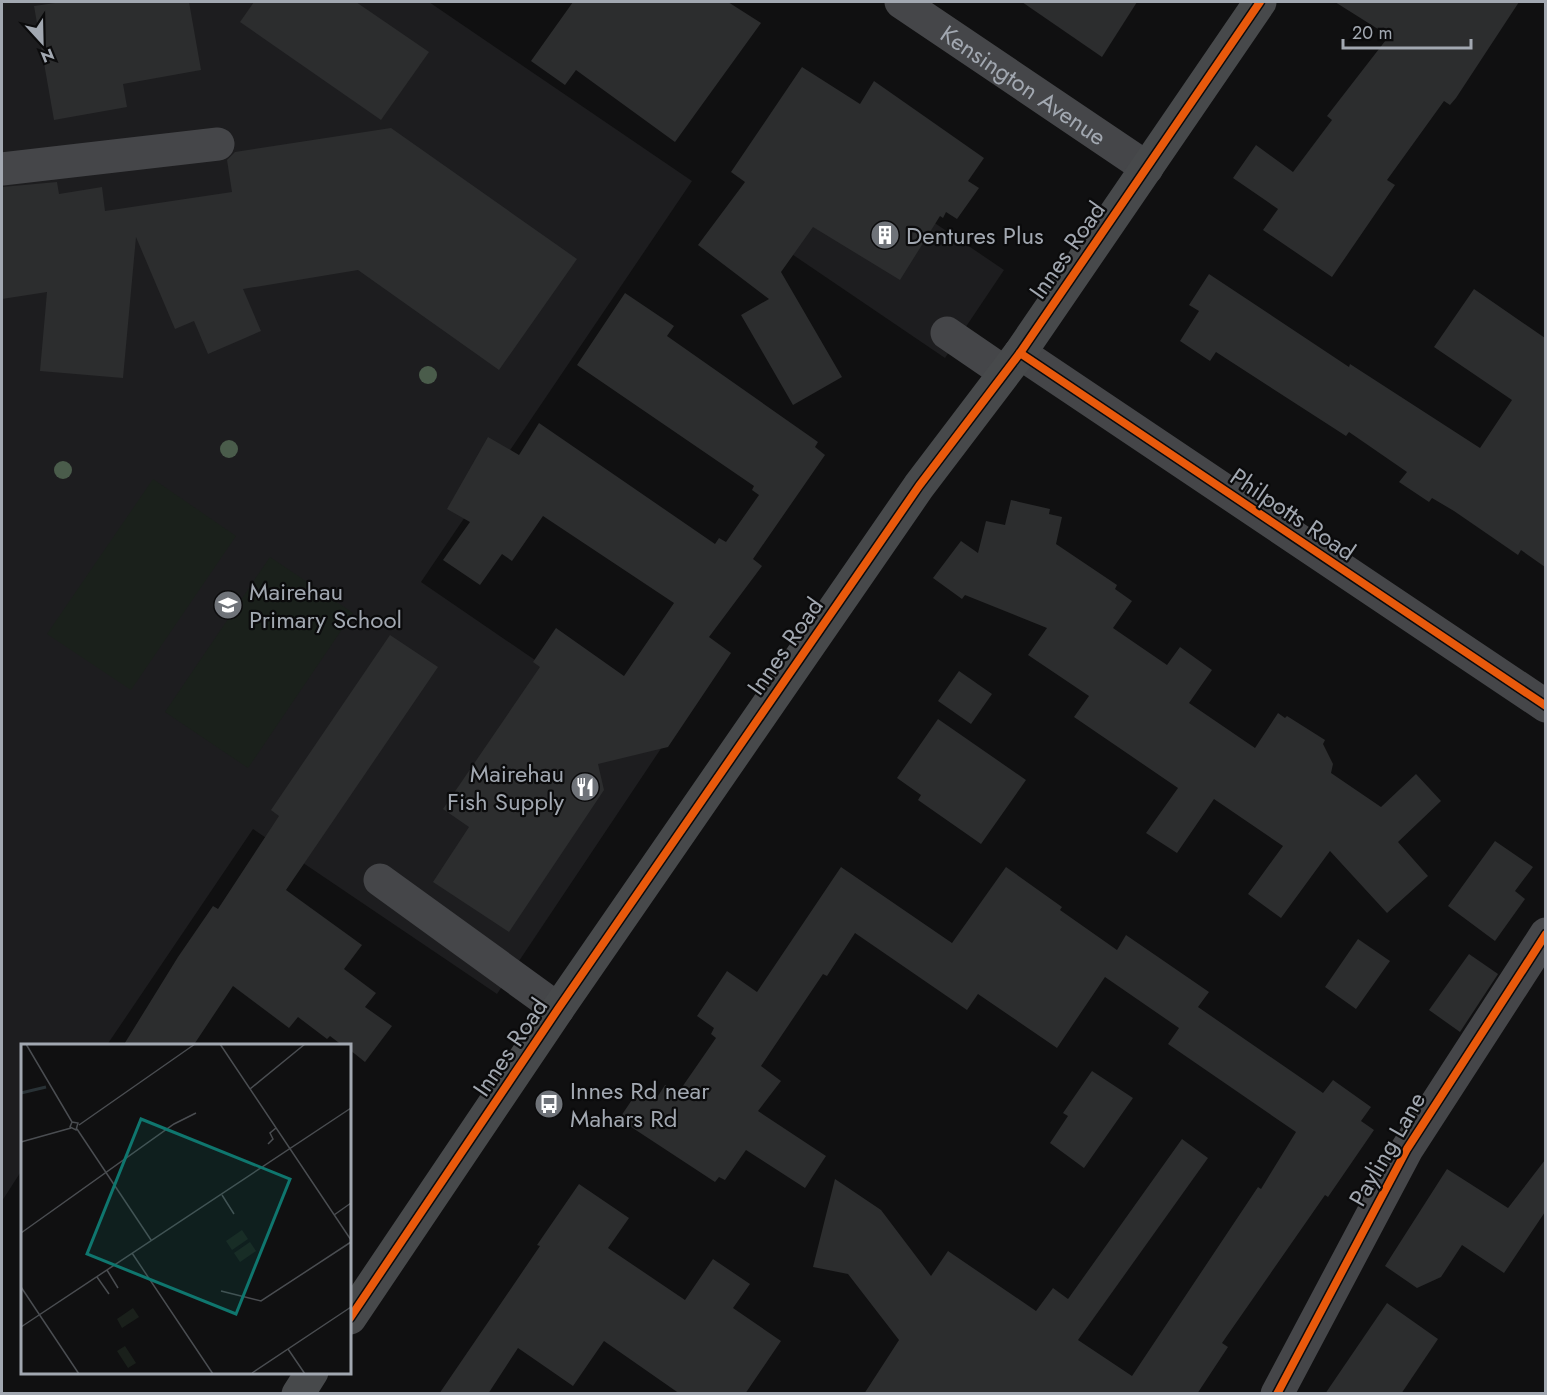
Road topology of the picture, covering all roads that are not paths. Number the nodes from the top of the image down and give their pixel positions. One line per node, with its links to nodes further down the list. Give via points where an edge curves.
1 (901, 2): 4 (street, Kensington Avenue)
2 (1260, 2): 4 (main road, Innes Road)
3 (218, 144): 5 (street)
4 (1148, 168): 7 (main road, Innes Road)
5 (2, 169)
6 (947, 333): 7 (street, Philpotts Road)
7 (1012, 363): 8 (street, Philpotts Road); 11 (main road, Innes Road, via 919,486)
8 (1545, 706)
9 (380, 880): 11 (street)
10 (1545, 934): 15 (street, Payling Lane, via 1407,1149)
11 (558, 1009): 12 (main road, Innes Road)
12 (351, 1317)
13 (311, 1374): 14 (main road)
14 (298, 1394)
15 (1277, 1394)

